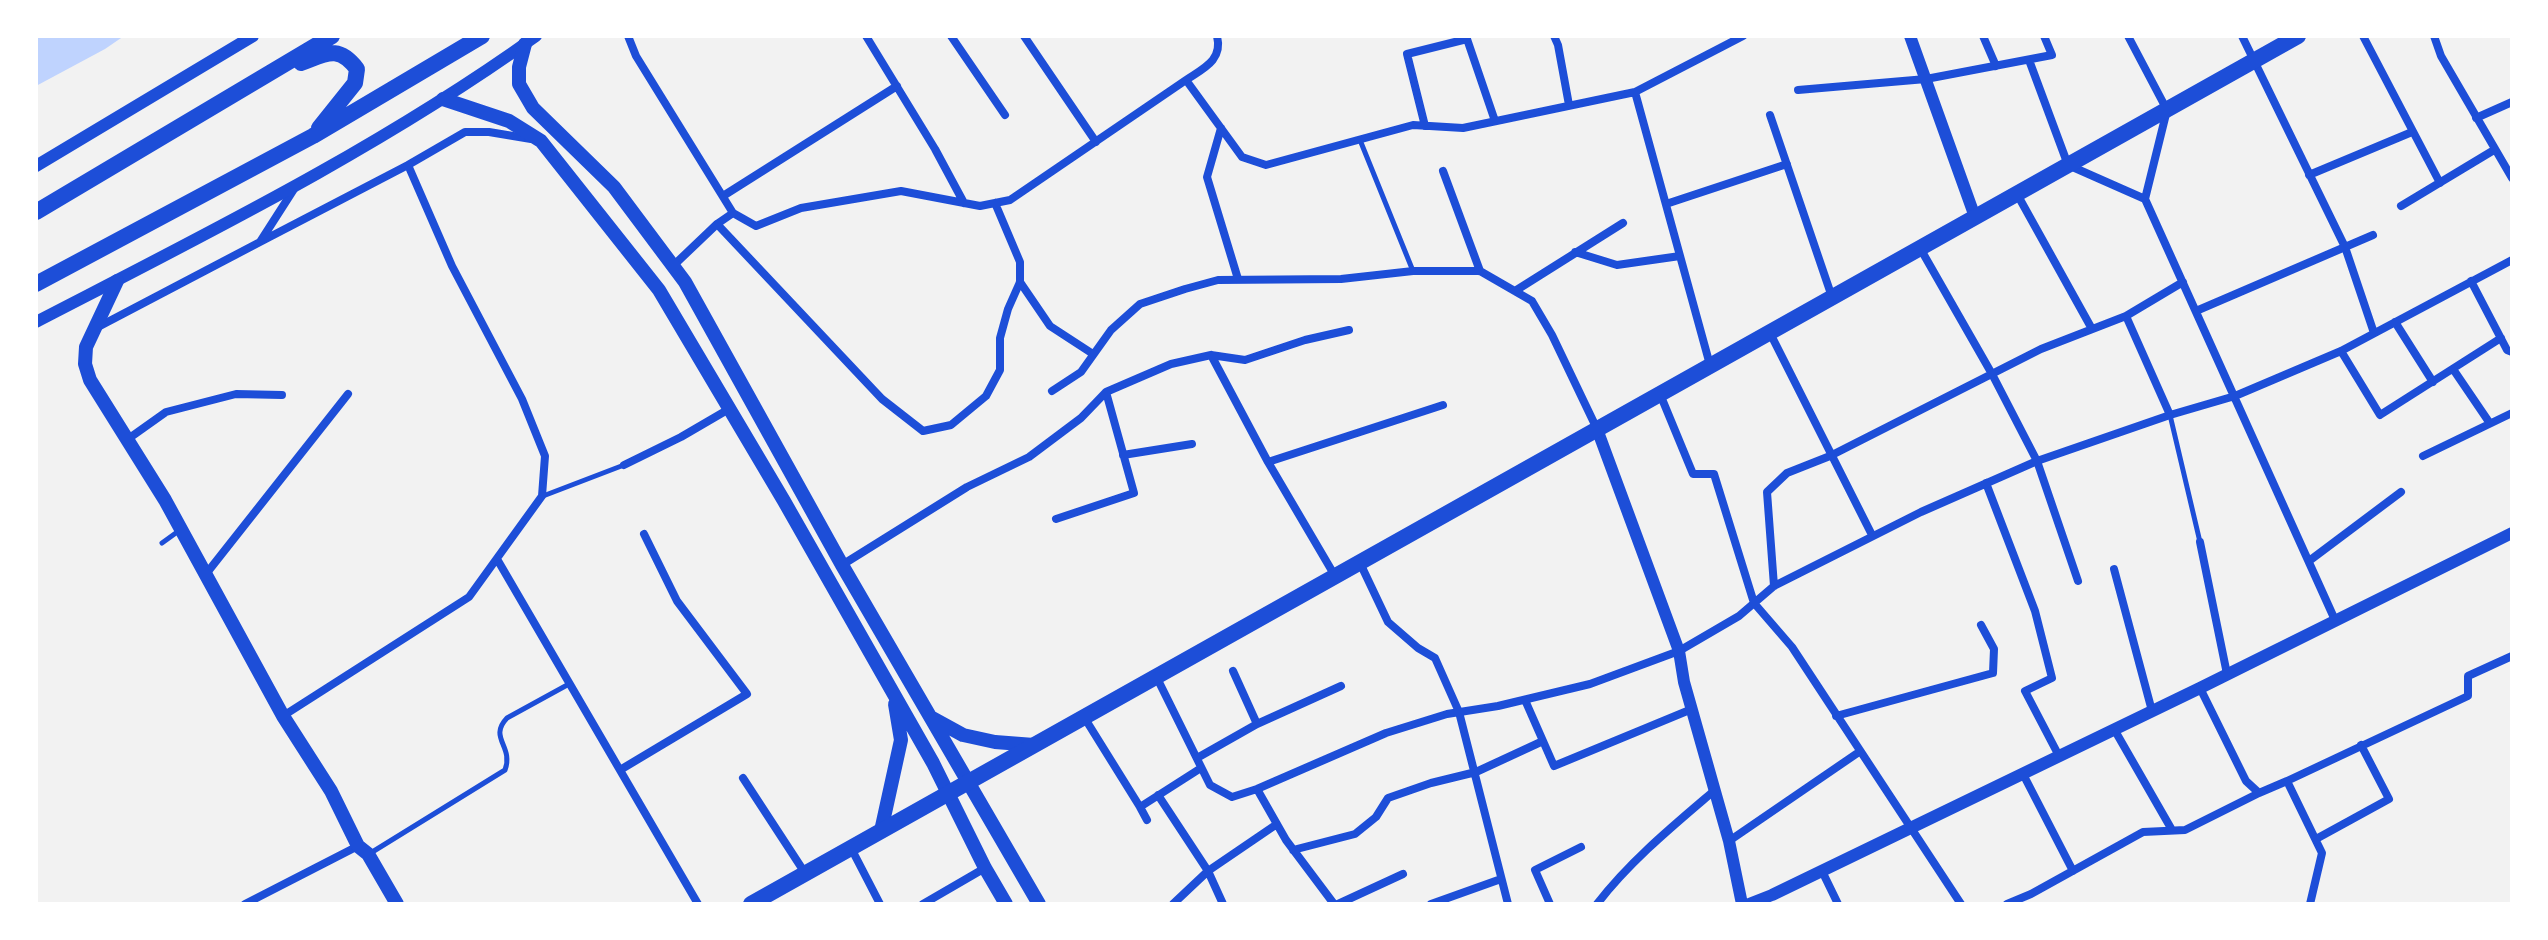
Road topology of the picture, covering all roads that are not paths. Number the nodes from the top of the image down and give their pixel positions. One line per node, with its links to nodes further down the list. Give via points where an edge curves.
1 (253, 36): 49 (street)
2 (332, 36): 24 (main road)
3 (482, 36): 41 (main road)
4 (628, 36): 56 (street)
5 (866, 36): 27 (street)
6 (951, 36): 34 (street)
7 (1024, 36): 44 (street)
8 (1217, 36): 26 (street, via 1217,58)
9 (1554, 36): 32 (street)
10 (1743, 36): 20 (street)
11 (1910, 36): 25 (street)
12 (1983, 36): 23 (street)
13 (2044, 36): 21 (street, via 2052,55)
14 (2128, 36): 33 (street)
15 (2242, 36): 22 (street)
16 (2298, 36): 22 (main road)
17 (2363, 36): 40 (street)
18 (2434, 36): 36 (street)
19 (531, 40): 30 (street); 74 (main road, via 519,67 519,84 533,108 614,187)
20 (1725, 40): 29 (street)
21 (2029, 60): 23 (street); 48 (street)
22 (2252, 61): 33 (main road); 51 (street)
23 (1996, 66): 25 (street)
24 (271, 73): 41 (main road, via 333,52 347,56 357,69 355,83); 62 (main road)
25 (1926, 79): 28 (street); 64 (street)
26 (1186, 80): 39 (street); 44 (street)
27 (897, 86): 56 (street); 58 (street)
28 (1798, 90)
29 (1635, 92): 32 (street); 60 (street)
30 (443, 99): 43 (main road, via 509,121); 54 (street)
31 (2512, 102): 36 (street)
32 (1569, 105): 37 (street)
33 (2167, 110): 48 (main road); 57 (street)
34 (1005, 115)
35 (1770, 115): 46 (street)
36 (2476, 118): 45 (street)
37 (1495, 121): 38 (street, via 1463,128); 38 (street, via 1467,39 1407,54)
38 (1425, 126): 42 (street)
39 (1221, 128): 42 (street, via 1242,157 1266,165); 77 (street, via 1207,177)
40 (2412, 132): 51 (street); 53 (street)
41 (313, 136): 82 (main road)
42 (1360, 140): 75 (lane)
43 (541, 141): 47 (street, via 465,132); 110 (main road, via 659,290)
44 (1096, 142): 59 (street, via 1010,200)
45 (2494, 150): 52 (street); 53 (street)
46 (1787, 164): 60 (street); 84 (street)
47 (408, 165): 68 (street); 126 (street, via 452,266 522,399 545,456)
48 (2068, 165): 55 (main road); 57 (street)
49 (36, 166)
50 (1443, 171): 76 (street)
51 (2309, 175): 69 (street)
52 (2512, 178)
53 (2440, 183): 61 (street)
54 (296, 185): 68 (street); 78 (street)
55 (2017, 194): 64 (main road); 90 (street)
56 (723, 196): 63 (street)
57 (2145, 199): 81 (street)
58 (964, 203): 59 (street); 63 (street, via 901,191 801,208 756,226)
59 (995, 203): 80 (street, via 1020,262)
60 (1666, 204): 72 (street)
61 (2401, 206)
62 (36, 212)
63 (733, 213): 66 (street)
64 (1975, 217): 70 (main road)
65 (1623, 223): 71 (street)
66 (717, 224): 74 (street); 80 (street, via 882,399 923,431 951,425 986,396 1000,370 1000,338)
67 (2373, 235): 69 (street)
68 (260, 242): 89 (street)
69 (2345, 247): 85 (street); 93 (street)
70 (1920, 248): 84 (main road); 101 (street)
71 (1575, 252): 72 (street, via 1617,265); 83 (street)
72 (1680, 256): 99 (street)
73 (2512, 260): 79 (street)
74 (674, 265): 124 (main road)
75 (1413, 271): 76 (street); 77 (street, via 1341,279)
76 (1480, 271): 83 (street)
77 (1238, 279): 97 (street, via 1140,304)
78 (117, 281): 87 (street); 89 (main road)
79 (2471, 281): 88 (street); 94 (street)
80 (1020, 282): 97 (street, via 1050,326)
81 (2183, 282): 85 (street); 86 (street)
82 (36, 284)
83 (1515, 291): 114 (street, via 1532,301)
84 (1832, 297): 92 (main road)
85 (2196, 311): 108 (street)
86 (2126, 316): 90 (street); 112 (street)
87 (36, 322)
88 (2395, 322): 93 (street); 102 (street)
89 (97, 328): 115 (main road, via 86,347 85,364)
90 (2092, 329): 101 (street)
91 (1349, 330): 98 (street, via 1245,360)
92 (1769, 332): 99 (main road); 118 (street)
93 (2374, 333): 95 (street)
94 (2501, 338): 96 (street); 100 (street)
95 (2341, 351): 102 (street, via 2380,415); 108 (street)
96 (2512, 352)
97 (1093, 354): 103 (street, via 1081,372)
98 (1211, 355): 104 (street, via 1171,364); 121 (street)
99 (1710, 366): 106 (main road)
100 (2453, 369): 102 (street); 113 (street)
101 (1992, 374): 118 (street); 120 (street)
102 (2433, 382)
103 (1052, 391)
104 (1106, 392): 117 (street); 138 (street, via 1029,457 967,487)
105 (348, 394): 140 (street)
106 (1660, 394): 114 (main road); 144 (street, via 1693,474 1714,474)
107 (282, 395): 115 (street, via 236,394 166,412)
108 (2235, 396): 112 (street); 136 (street)
109 (1443, 405): 121 (street)
110 (729, 409): 122 (street); 127 (main road)
111 (2512, 413): 113 (street)
112 (2170, 415): 120 (street); 133 (lane)
113 (2489, 422): 119 (street)
114 (1597, 429): 137 (main road); 147 (street)
115 (128, 439): 129 (main road)
116 (1192, 444): 117 (street)
117 (1123, 455): 128 (street, via 1134,493)
118 (1830, 456): 132 (street); 143 (street, via 1787,473 1767,492)
119 (2423, 456)
120 (2037, 461): 123 (street); 142 (street)
121 (1268, 462): 141 (street)
122 (624, 465): 126 (lane)
123 (1986, 483): 132 (street); 170 (street, via 2035,611 2052,678 2025,691)
124 (802, 492): 127 (main road); 138 (main road)
125 (2401, 492): 136 (street)
126 (542, 496): 135 (street)
127 (784, 501): 155 (main road)
128 (1056, 519)
129 (180, 530): 134 (lane); 140 (main road)
130 (2512, 533): 145 (street)
131 (644, 534): 173 (street, via 677,601 747,694)
132 (1872, 535): 143 (street)
133 (2200, 542): 150 (street)
134 (162, 543)
135 (497, 559): 152 (street); 160 (street, via 469,597)
136 (2309, 561): 145 (street)
137 (1360, 562): 141 (main road); 159 (street, via 1388,622 1435,658)
138 (842, 565): 162 (main road)
139 (2114, 569): 158 (street)
140 (206, 574): 160 (main road)
141 (1335, 576): 151 (main road)
142 (2078, 581)
143 (1774, 586): 144 (street)
144 (1754, 603): 147 (street); 161 (street, via 1791,646)
145 (2335, 620): 150 (street)
146 (1981, 625): 161 (street, via 1994,649 1993,673)
147 (1679, 651): 156 (street, via 1590,684); 157 (street)
148 (2512, 656): 168 (street, via 2468,676 2468,696)
149 (1233, 671): 164 (street)
150 (2227, 674): 154 (street)
151 (1156, 676): 163 (main road); 171 (street)
152 (569, 684): 173 (street); 194 (lane, via 499,726 508,754 505,770)
153 (1341, 686): 164 (street)
154 (2200, 688): 158 (street); 182 (street, via 2246,781)
155 (893, 696): 181 (main road); 189 (main road, via 901,740)
156 (1525, 700): 159 (street); 166 (street)
157 (1692, 709): 166 (street, via 1554,766); 180 (street)
158 (2152, 711): 165 (street)
159 (1459, 712): 174 (street); 179 (street, via 1386,733)
160 (283, 716): 194 (main road)
161 (1836, 716): 169 (street)
162 (930, 717): 167 (main road, via 963,735); 177 (main road)
163 (1084, 717): 167 (main road); 184 (street)
164 (1257, 724): 171 (street)
165 (2114, 729): 170 (street); 188 (street)
166 (1543, 741): 174 (street)
167 (1034, 745): 177 (main road)
168 (2361, 745): 178 (street); 190 (street, via 2389,799)
169 (1859, 752): 187 (street); 191 (street)
170 (2059, 756): 175 (street)
171 (1197, 758): 172 (street)
172 (1201, 768): 179 (street, via 1210,785 1232,797); 183 (street)
173 (620, 770): 207 (street)
174 (1476, 772): 195 (street, via 1388,798 1355,834); 202 (street)
175 (2023, 774): 187 (street); 199 (street)
176 (743, 778): 200 (street)
177 (969, 781): 181 (main road); 212 (main road)
178 (2287, 781): 182 (street); 190 (street)
179 (1257, 789): 186 (street)
180 (1715, 790): 191 (street); 219 (street)
181 (948, 793): 189 (main road); 196 (main road)
182 (2259, 793): 188 (street, via 2185,830)
183 (1158, 795): 184 (street); 197 (street)
184 (1140, 807): 185 (street)
185 (1147, 820)
186 (1277, 824): 195 (street); 197 (street)
187 (1912, 828): 198 (street); 223 (street)
188 (2172, 830): 199 (street, via 2143,832)
189 (881, 831): 193 (main road)
190 (2316, 839): 226 (street, via 2322,853)
191 (1729, 841): 220 (street)
192 (1581, 847): 218 (street, via 1535,870)
193 (851, 848): 200 (main road); 209 (street)
194 (363, 850): 205 (street); 206 (main road)
195 (1293, 850): 215 (street)
196 (985, 868): 210 (street); 211 (main road)
197 (1208, 871): 213 (street); 214 (street)
198 (1822, 871): 204 (street); 222 (street)
199 (2073, 871): 203 (street)
200 (805, 873): 208 (main road)
201 (1403, 874): 215 (street)
202 (1501, 879): 216 (street); 217 (street)
203 (2031, 894): 224 (street); 225 (street)
204 (1772, 900): 221 (street)
205 (245, 904)
206 (397, 904)
207 (698, 904)
208 (751, 904)
209 (880, 904)
210 (923, 904)
211 (1006, 904)
212 (1039, 904)
213 (1173, 904)
214 (1223, 904)
215 (1336, 904)
216 (1431, 904)
217 (1508, 904)
218 (1550, 904)
219 (1597, 904)
220 (1742, 904)
221 (1749, 904)
222 (1838, 904)
223 (1961, 904)
224 (2007, 904)
225 (2036, 904)
226 (2310, 904)

